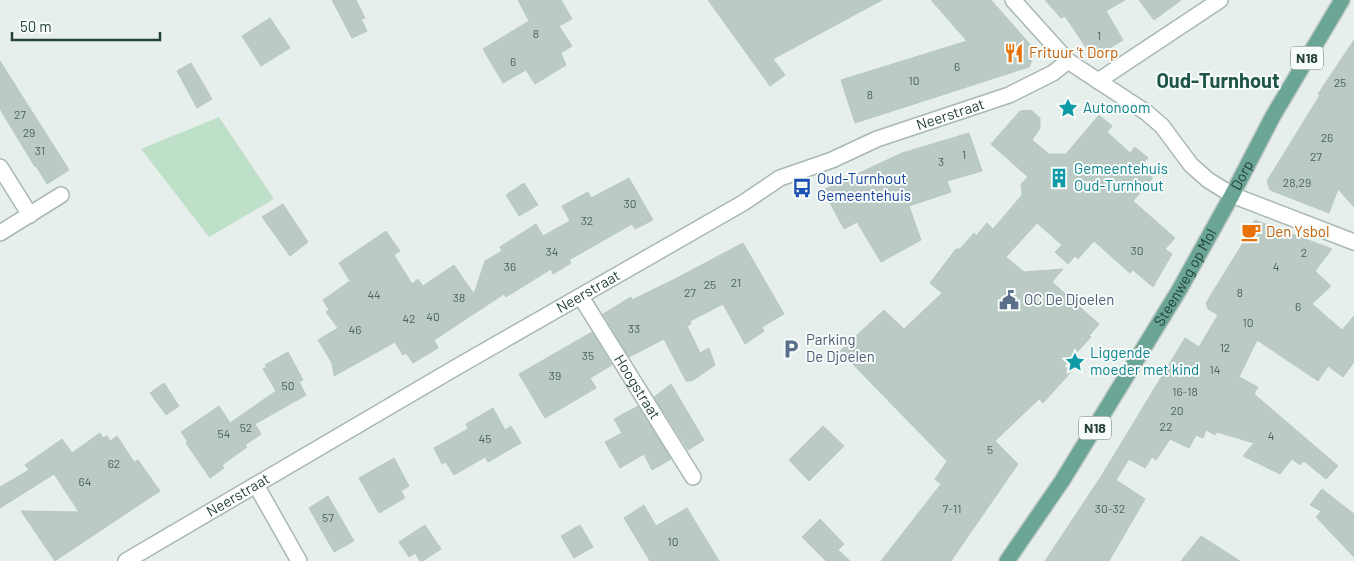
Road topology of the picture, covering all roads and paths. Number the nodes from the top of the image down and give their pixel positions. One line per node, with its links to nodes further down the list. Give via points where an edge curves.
1 (1012, 0): 4 (street, Dorp)
2 (1220, 0): 5 (street)
3 (1342, 0): 8 (main road, Dorp / N18, via 1273,116)
4 (1068, 61): 5 (street, Dorp); 12 (street, Neerstraat, via 1053,73 1009,96 877,139 832,160 780,178)
5 (1098, 81): 8 (street, Dorp, via 1162,126 1191,165)
6 (0, 167): 9 (street)
7 (61, 195): 9 (street)
8 (1232, 195): 11 (street); 17 (main road, Steenweg op Mol / N18, via 1178,292 1062,481)
9 (30, 214): 10 (street)
10 (0, 233)
11 (1354, 242)
12 (581, 297): 13 (street, Hoogstraat); 14 (street, Neerstraat)
13 (693, 477)
14 (256, 485): 15 (street, Neerstraat); 16 (street)
15 (126, 561)
16 (299, 561)
17 (1007, 561)

